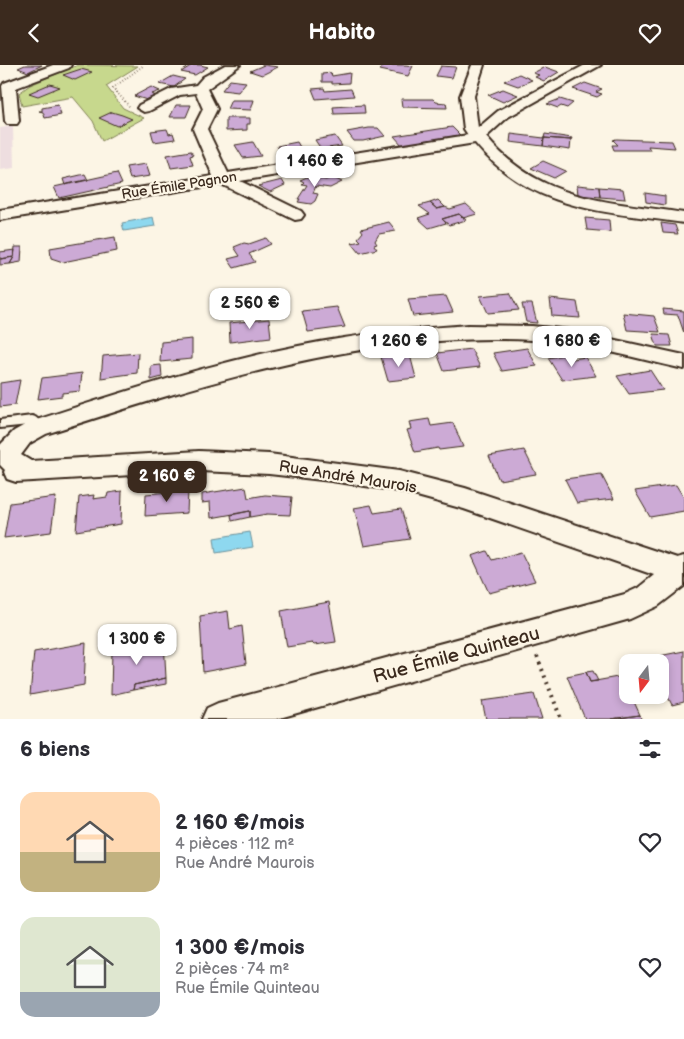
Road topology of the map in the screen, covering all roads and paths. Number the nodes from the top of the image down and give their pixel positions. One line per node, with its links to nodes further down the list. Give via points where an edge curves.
1 (64, 65): 6 (street)
2 (143, 65): 8 (path, via 113,88)
3 (234, 65): 7 (street)
4 (478, 65): 11 (street, via 467,96 471,129)
5 (595, 65): 11 (street, via 503,114)
6 (4, 85): 10 (street)
7 (200, 88): 9 (street, via 176,92); 12 (street, via 210,109 200,129)
8 (130, 107)
9 (144, 108)
10 (12, 121)
11 (476, 137): 12 (street, Rue Émile Pagnon); 15 (street, via 521,179 543,190 580,202)
12 (222, 178): 13 (street, Rue Émile Pagnon); 14 (street)
13 (0, 215)
14 (295, 215)
15 (684, 218)
16 (684, 362): 18 (street, via 583,340 533,333 407,336 338,345 246,366 171,385)
17 (0, 423): 18 (lane, via 32,420)
18 (38, 428): 19 (street); 21 (street, via 22,437 9,452 9,459 20,468)
19 (0, 437)
20 (0, 471): 21 (street, Rue André Maurois)
21 (31, 471): 22 (street, Rue André Maurois, via 200,461 269,464 399,481 465,499)
22 (682, 571): 23 (street, Rue Émile Quinteau, via 648,597 630,606)
23 (528, 635): 24 (street, Rue Émile Quinteau); 25 (path)
24 (218, 719)
25 (561, 719)

